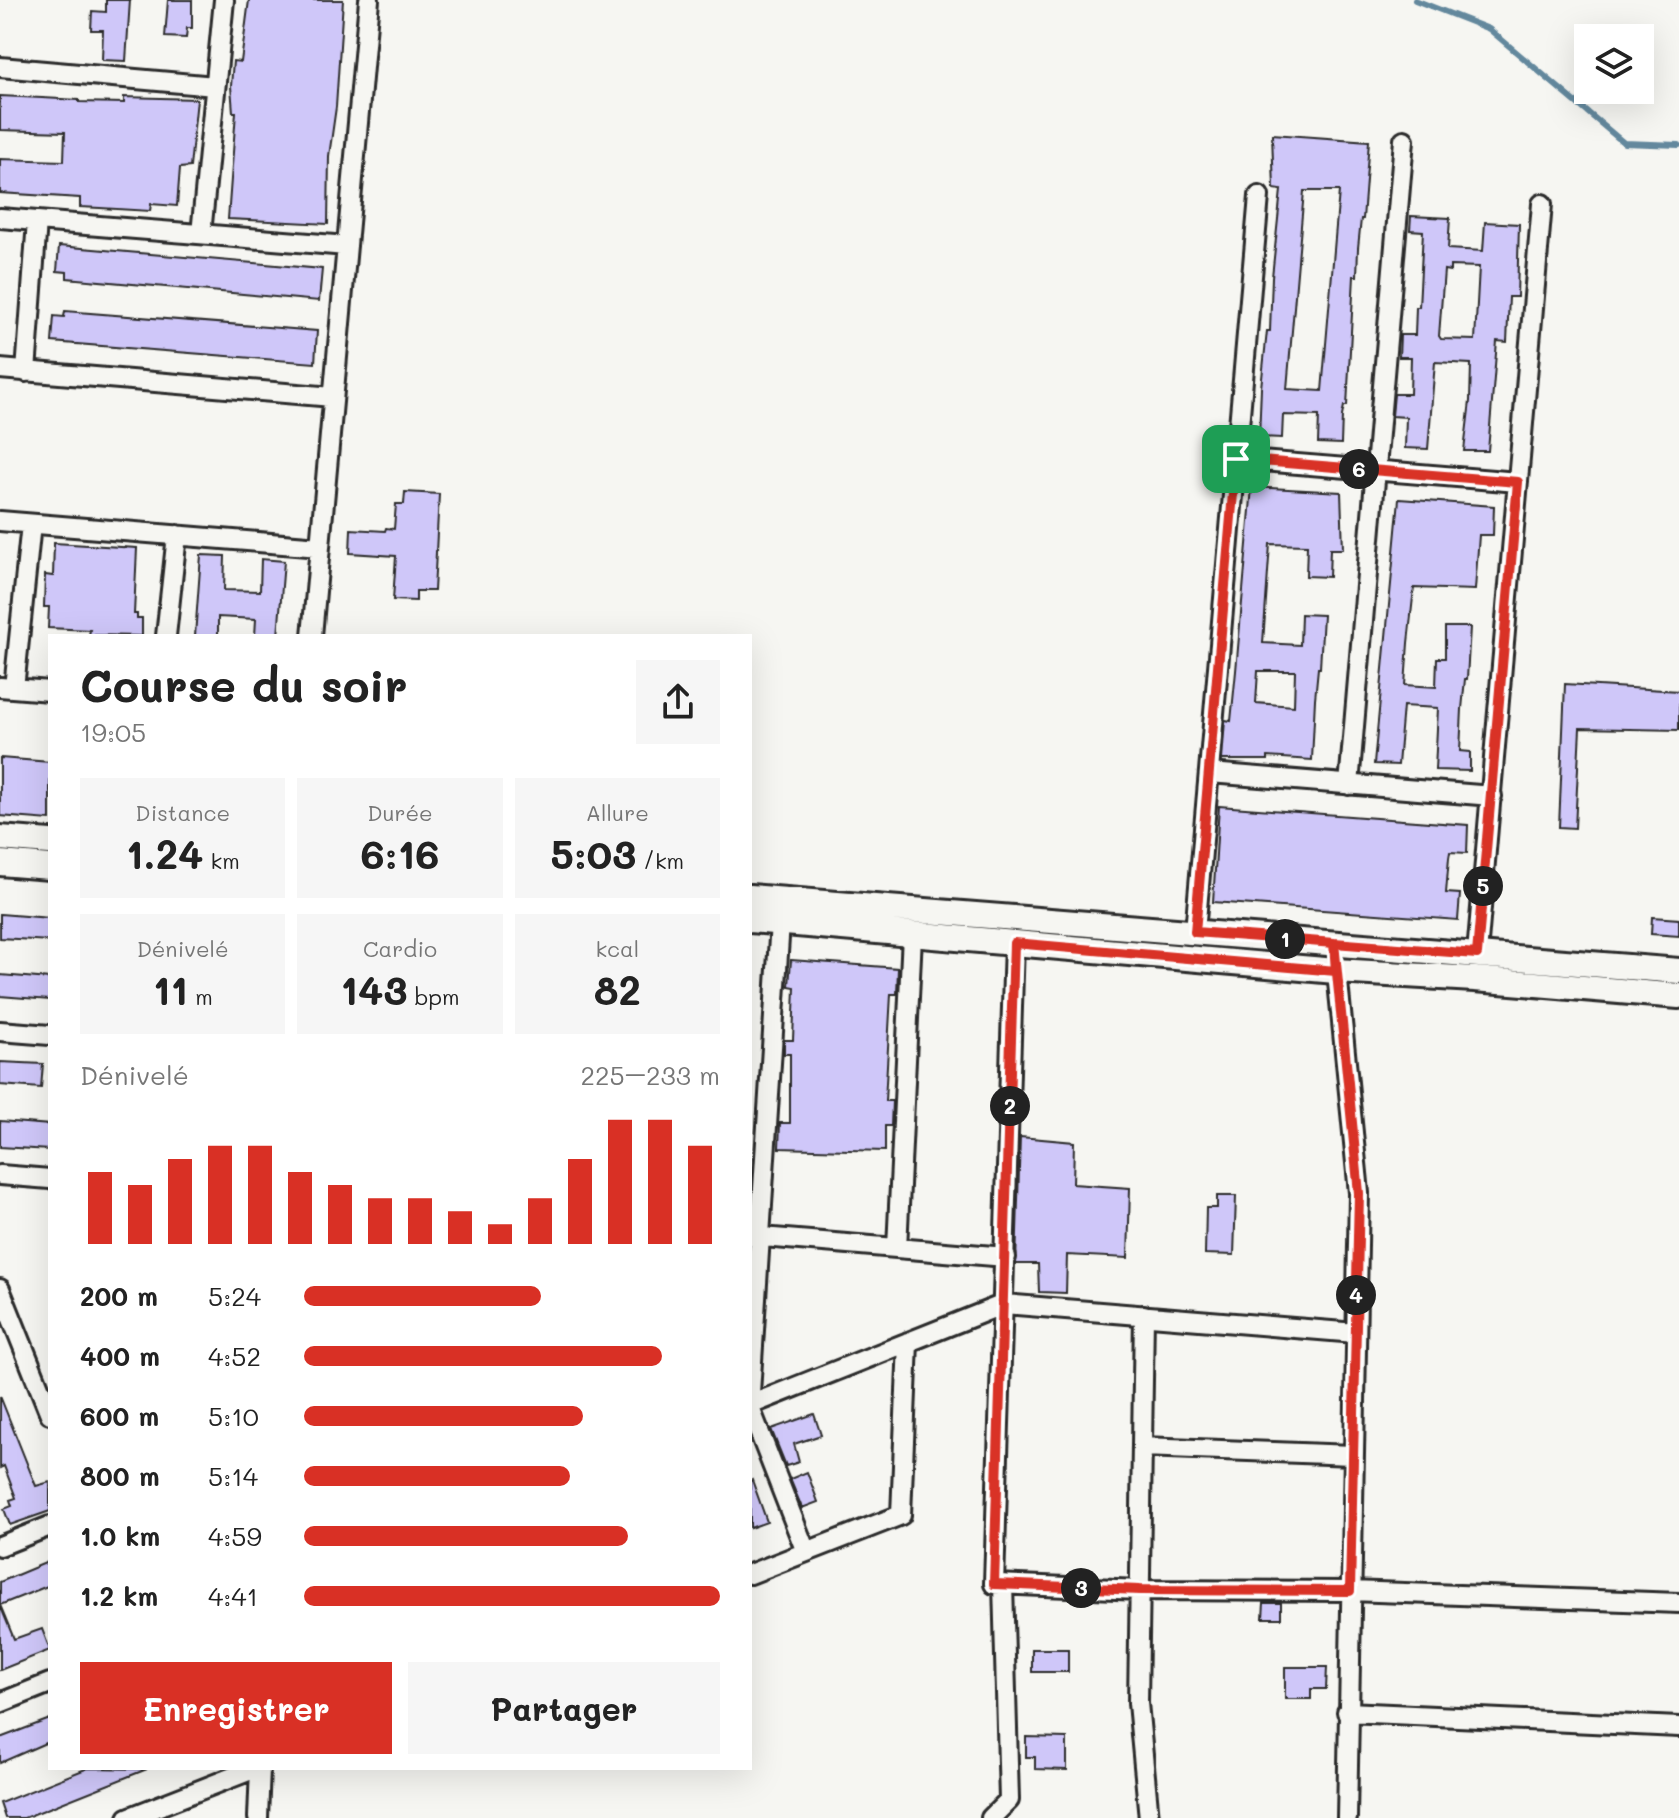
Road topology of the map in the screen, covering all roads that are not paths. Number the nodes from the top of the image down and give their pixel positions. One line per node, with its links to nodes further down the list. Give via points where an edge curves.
1 (224, 0): 4 (street)
2 (369, 0): 11 (street)
3 (0, 67): 4 (street)
4 (215, 86): 10 (street)
5 (1404, 140): 16 (street)
6 (1259, 196): 15 (street)
7 (1542, 204): 17 (street)
8 (0, 218): 9 (street)
9 (37, 221): 10 (street); 13 (street)
10 (201, 234): 11 (street)
11 (347, 246): 14 (street)
12 (0, 369): 13 (street)
13 (26, 372): 14 (street)
14 (333, 397): 21 (street)
15 (1236, 459): 16 (street); 26 (street)
16 (1376, 471): 17 (street); 27 (street)
17 (1518, 482): 28 (street)
18 (0, 521): 19 (street)
19 (31, 524): 20 (street); 24 (street)
20 (177, 535): 21 (street); 22 (street)
21 (320, 547): 23 (street)
22 (166, 634)
23 (312, 634)
24 (7, 687): 25 (street)
25 (48, 691)
26 (1210, 773): 27 (street); 36 (street)
27 (1349, 785): 28 (street)
28 (1492, 796): 40 (street)
29 (0, 838): 30 (street)
30 (48, 842)
31 (0, 863): 32 (street)
32 (48, 867)
33 (752, 897): 36 (street)
34 (752, 920): 35 (street)
35 (780, 922): 37 (street); 47 (street)
36 (1195, 932): 39 (street)
37 (912, 935): 38 (street); 51 (street)
38 (1014, 943): 41 (street); 52 (street)
39 (1334, 943): 40 (street); 41 (street)
40 (1477, 954): 42 (street)
41 (1336, 971): 43 (street); 57 (street, via 1359,1193)
42 (1679, 971)
43 (1679, 996)
44 (0, 1031): 45 (street)
45 (48, 1035)
46 (752, 1089): 47 (street)
47 (770, 1090): 50 (street)
48 (0, 1175): 49 (street)
49 (48, 1179)
50 (753, 1238): 51 (street); 54 (street)
51 (897, 1248): 52 (street)
52 (1006, 1257): 55 (street)
53 (0, 1289): 60 (street)
54 (752, 1290)
55 (1004, 1304): 56 (street); 58 (street); 68 (street, via 994,1584)
56 (1144, 1315): 57 (street); 62 (street)
57 (1356, 1333): 63 (street)
58 (908, 1342): 59 (street); 66 (street, via 901,1515)
59 (752, 1405)
60 (48, 1409)
61 (752, 1411): 66 (street)
62 (1142, 1447): 63 (street); 69 (street)
63 (1353, 1455): 70 (street)
64 (48, 1527): 65 (street)
65 (0, 1546)
66 (806, 1552): 67 (street)
67 (752, 1573)
68 (1003, 1584): 69 (street); 78 (street)
69 (1140, 1590): 70 (street); 82 (street, via 1138,1703)
70 (1350, 1591): 71 (street); 74 (street)
71 (1679, 1603)
72 (48, 1684): 73 (street)
73 (0, 1703)
74 (1347, 1712): 75 (street); 83 (street)
75 (1679, 1727)
76 (253, 1770): 79 (street)
77 (258, 1770): 80 (street)
78 (1008, 1809): 81 (street)
79 (128, 1818)
80 (258, 1818)
81 (991, 1818)
82 (1149, 1818)
83 (1347, 1818)

